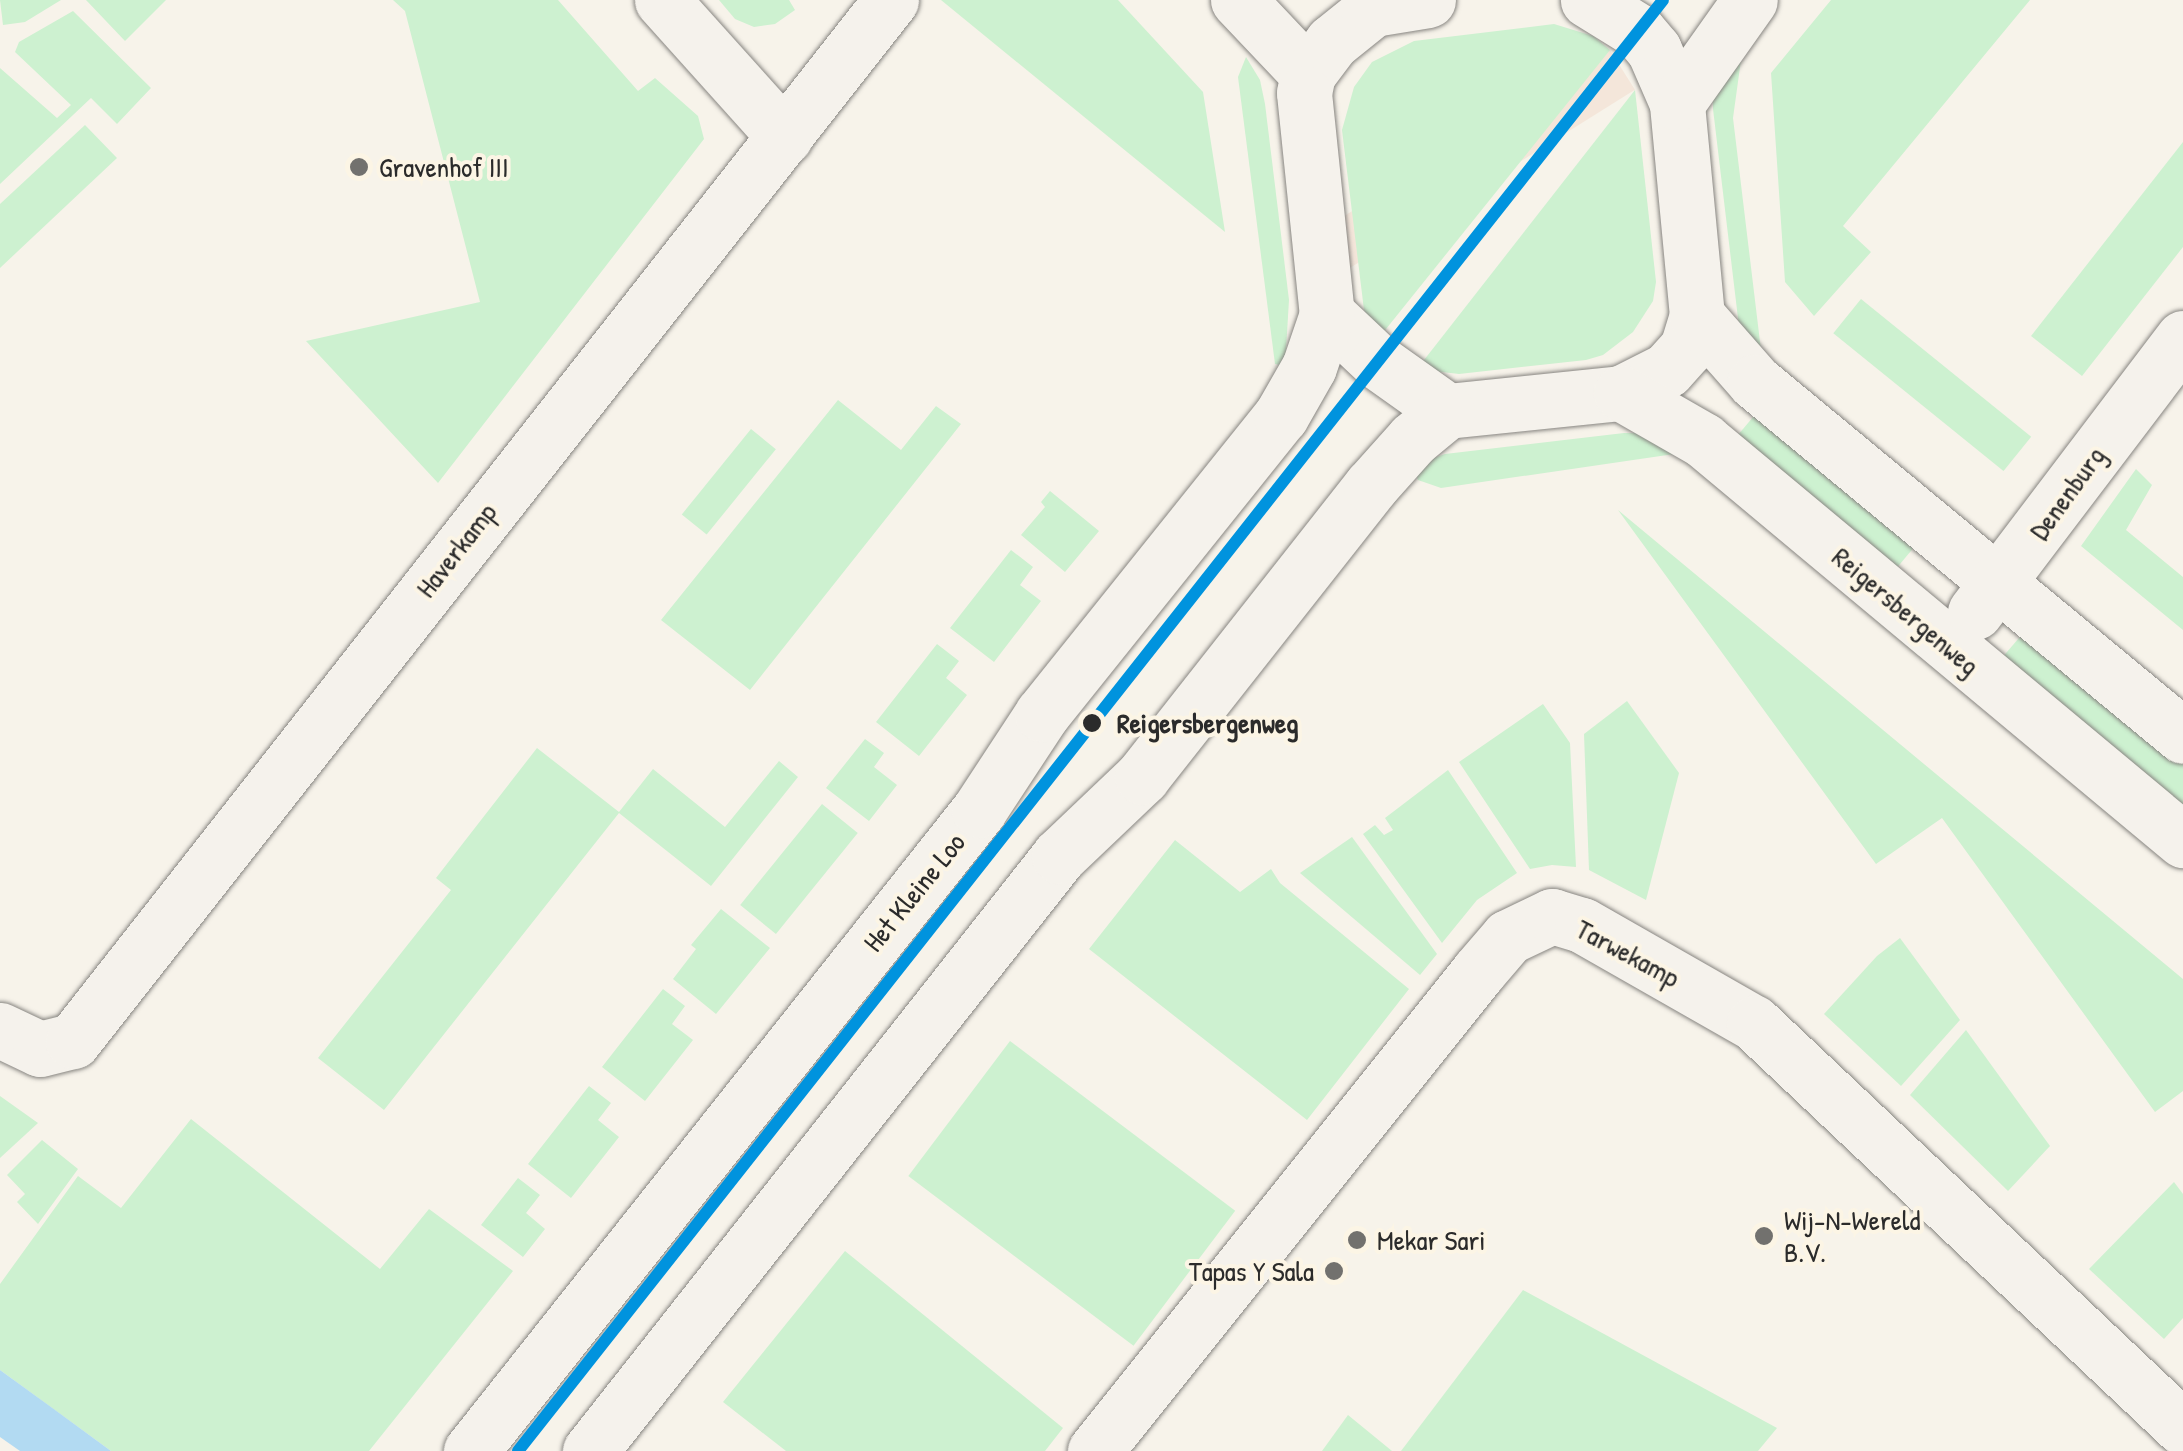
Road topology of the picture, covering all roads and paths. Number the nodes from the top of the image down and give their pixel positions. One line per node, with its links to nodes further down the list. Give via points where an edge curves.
1 (662, 0): 10 (street)
2 (891, 0): 10 (street, Haverkamp)
3 (1238, 0): 8 (street)
4 (1428, 0): 7 (street)
5 (1750, 0): 9 (street)
6 (1598, 2): 9 (street, via 1654,50)
7 (1368, 4): 8 (street)
8 (1308, 74): 11 (street, via 1304,93)
9 (1677, 103): 12 (street)
10 (785, 136): 20 (street, Haverkamp, via 73,1041 40,1048)
11 (1327, 314): 15 (street, via 1378,362); 22 (street, Het Kleine Loo, via 1281,416 1042,714 980,810)
12 (1697, 316): 14 (street, via 1687,348 1666,370); 16 (street, via 1755,382)
13 (2183, 338): 16 (street, Denenburg)
14 (1621, 393): 15 (street); 17 (street, Reigersbergenweg, via 1704,440)
15 (1447, 411): 23 (street, via 1371,486 1142,777 1059,856)
16 (1996, 586): 17 (street, Denenburg); 18 (street)
17 (1948, 646): 19 (street, Reigersbergenweg)
18 (2183, 736)
19 (2183, 840)
20 (0, 1030)
21 (2183, 1428): 24 (street, Tarwekamp, via 1754,1023 1582,926 1552,916 1508,937 1478,972)
22 (489, 1445)
23 (590, 1451)
24 (1094, 1451)

